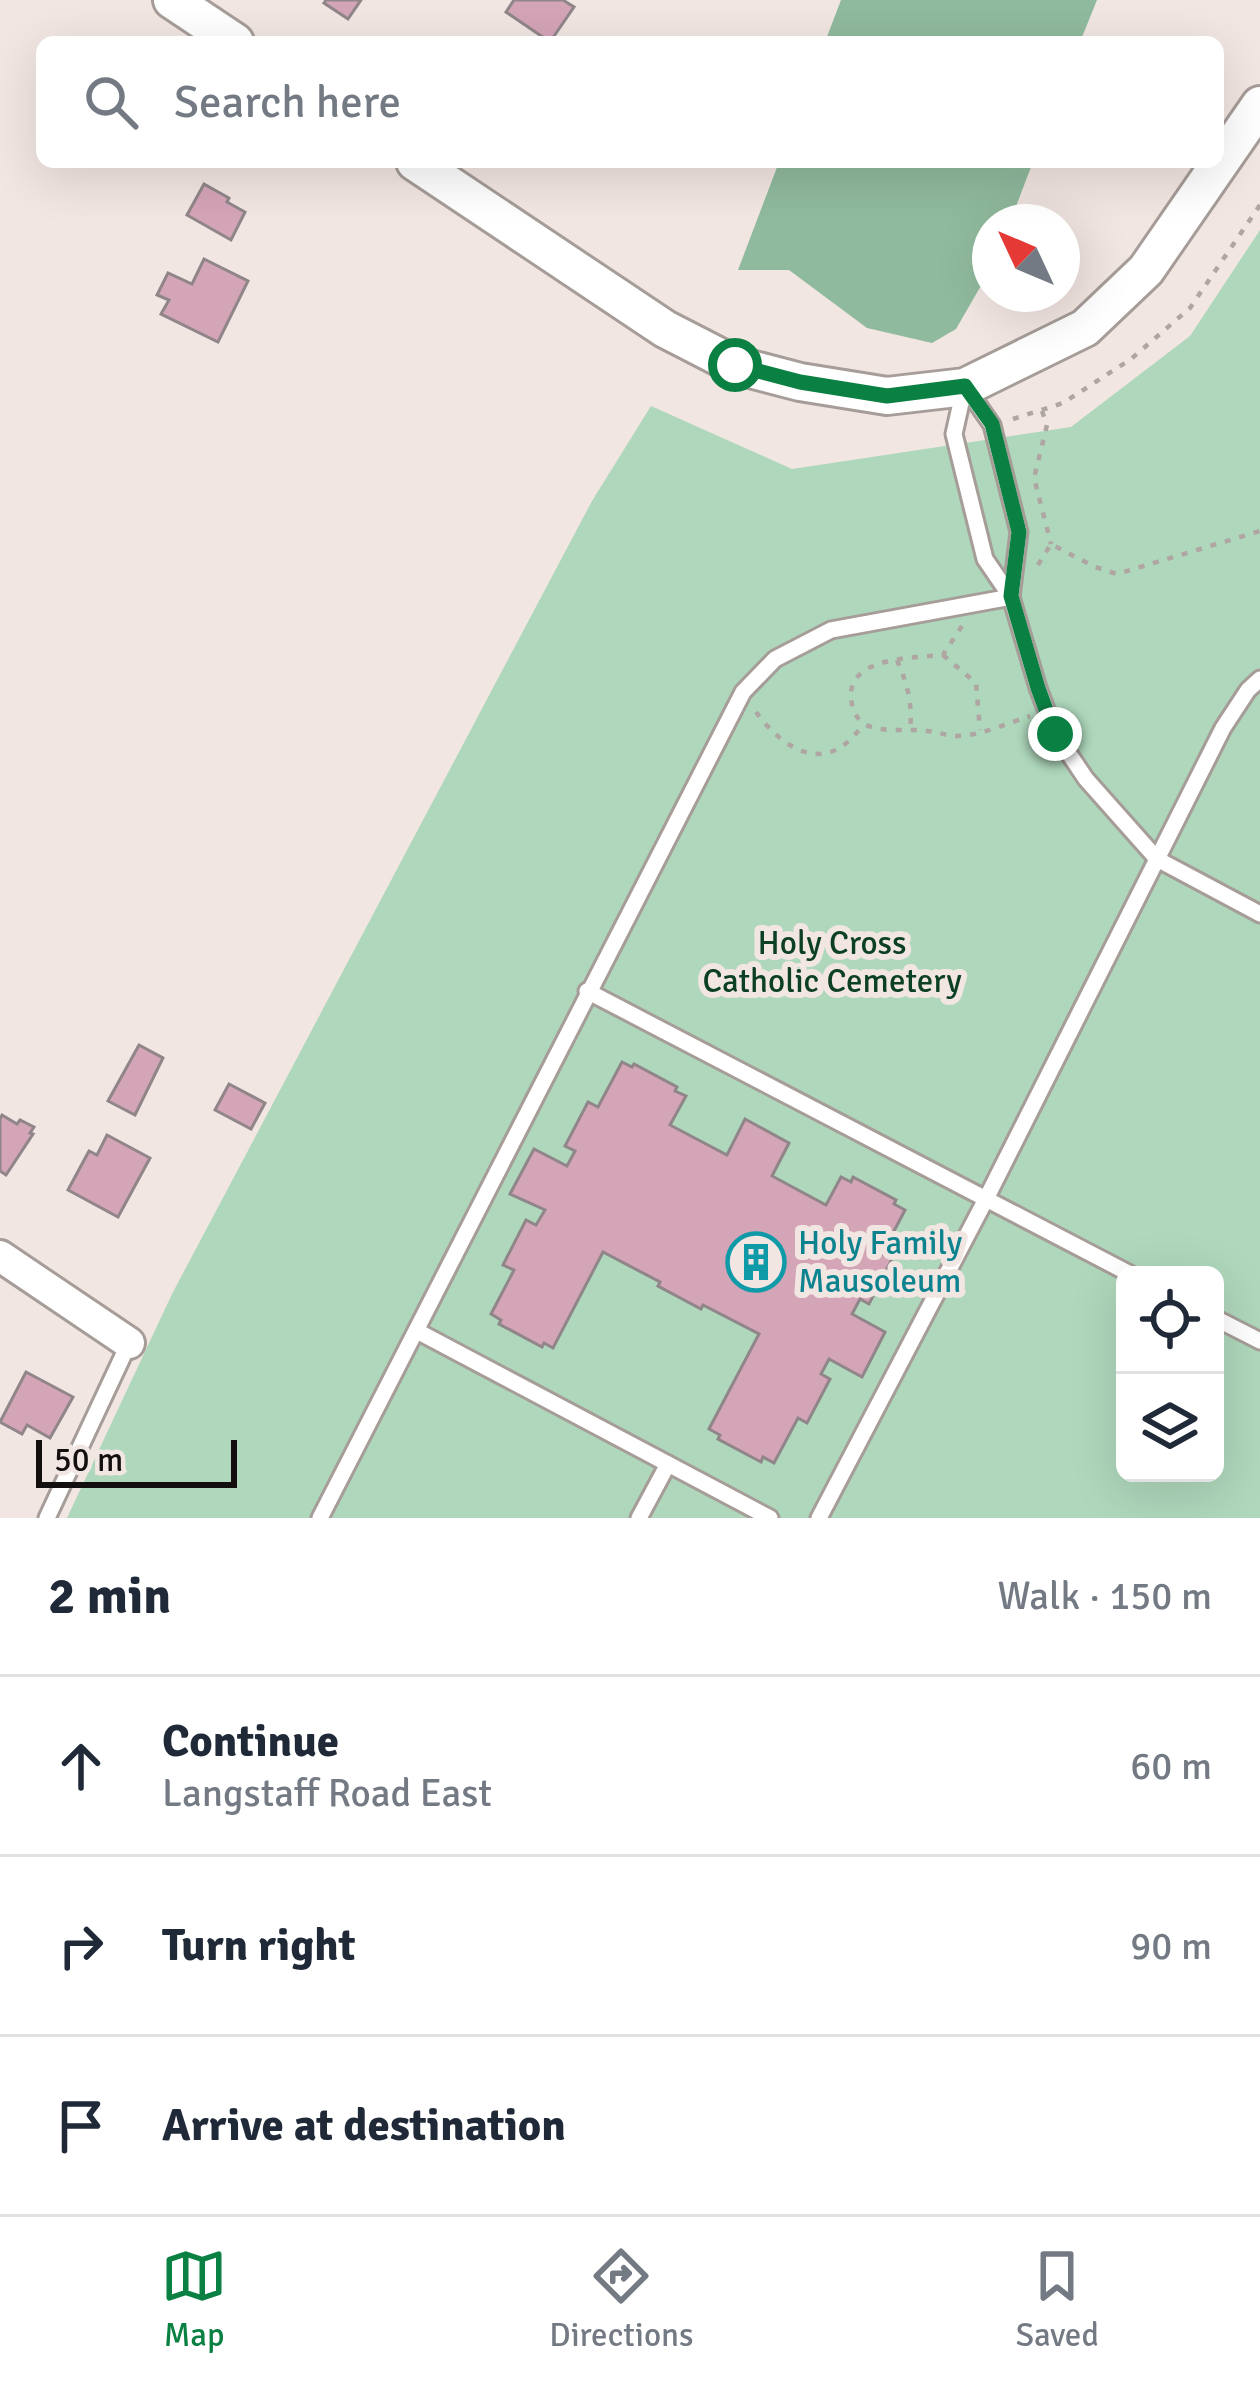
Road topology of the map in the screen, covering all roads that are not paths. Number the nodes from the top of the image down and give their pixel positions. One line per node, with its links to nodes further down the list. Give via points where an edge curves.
1 (172, 0): 2 (street)
2 (227, 36)
3 (1260, 105): 4 (street)
4 (1224, 157)
5 (424, 168): 7 (street, via 665,329 735,365 887,396)
6 (1216, 168): 7 (street, via 1146,270 1084,328)
7 (965, 386): 8 (lane, via 992,424 1019,532); 8 (lane, via 954,434 985,559)
8 (1011, 596): 10 (lane, via 1055,734); 12 (lane, via 831,630 775,658 742,692)
9 (1260, 679): 10 (lane, via 1223,728)
10 (1157, 859): 11 (lane); 13 (lane)
11 (1260, 914)
12 (587, 991): 13 (lane); 17 (lane)
13 (986, 1199): 15 (lane); 25 (lane)
14 (0, 1256): 19 (street)
15 (1116, 1267)
16 (1224, 1323): 18 (lane)
17 (417, 1330): 20 (lane); 22 (lane)
18 (1260, 1341)
19 (129, 1343): 21 (lane)
20 (668, 1464): 23 (lane); 24 (lane)
21 (47, 1518)
22 (320, 1518)
23 (639, 1518)
24 (770, 1518)
25 (819, 1518)

